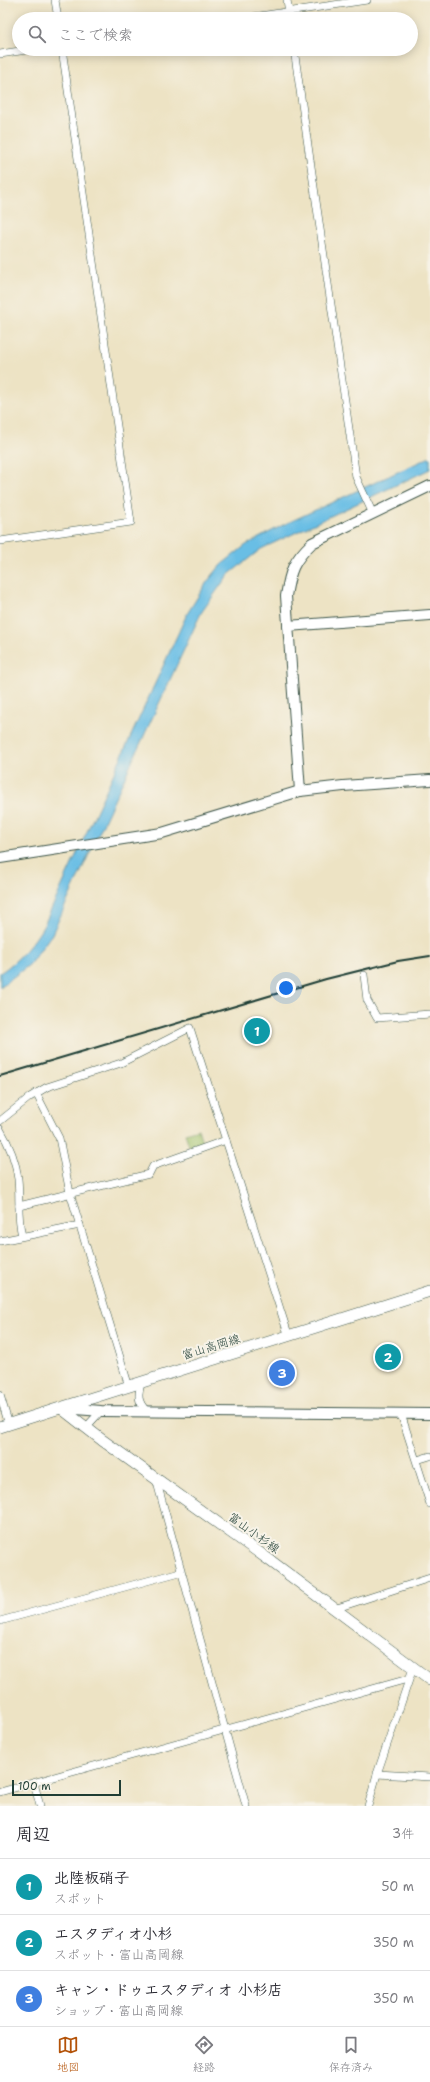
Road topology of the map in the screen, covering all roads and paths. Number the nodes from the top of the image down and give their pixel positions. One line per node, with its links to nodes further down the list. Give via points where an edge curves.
1 (55, 0): 4 (street)
2 (287, 0): 5 (street)
3 (367, 0): 6 (street)
4 (57, 12)
5 (289, 12)
6 (305, 12)
7 (12, 52): 8 (street)
8 (0, 54)
9 (63, 56): 13 (street, via 131,522)
10 (295, 56): 12 (street, via 356,477)
11 (430, 486): 12 (street)
12 (373, 514): 15 (street, via 312,543 300,554 289,573 286,596)
13 (0, 541)
14 (430, 615): 15 (street)
15 (288, 626): 17 (street)
16 (430, 780): 17 (street)
17 (300, 791): 18 (street, via 162,833)
18 (0, 858)
19 (364, 975): 20 (street, via 367,1000 377,1018)
20 (430, 1014)
21 (36, 1093): 22 (street); 24 (street, via 121,1063 190,1028); 25 (street, via 59,1138)
22 (0, 1121)
23 (0, 1129): 26 (street, via 9,1144 18,1177)
24 (226, 1140): 25 (street, via 153,1166 149,1174); 31 (street)
25 (70, 1193): 26 (street); 27 (street)
26 (19, 1206): 28 (street, via 18,1220)
27 (80, 1225): 28 (street); 33 (street)
28 (22, 1236): 29 (street)
29 (0, 1241)
30 (430, 1291): 31 (main road, 富山高岡線)
31 (289, 1336): 32 (main road, 富山高岡線)
32 (141, 1383): 33 (main road, 富山高岡線); 37 (street, via 138,1396 141,1405)
33 (129, 1387): 35 (main road, 富山高岡線)
34 (0, 1394): 40 (street)
35 (61, 1408): 36 (street); 40 (main road, 富山高岡線); 41 (main road, 富山小杉線)
36 (100, 1411): 37 (street); 41 (street, via 90,1424)
37 (147, 1411): 38 (street)
38 (401, 1414): 39 (street); 43 (street)
39 (430, 1414)
40 (4, 1426)
41 (92, 1433): 44 (main road, 富山小杉線)
42 (430, 1456): 43 (street)
43 (417, 1460): 45 (street)
44 (156, 1479): 46 (street); 48 (main road, 富山小杉線)
45 (430, 1504)
46 (180, 1572): 49 (street); 53 (street)
47 (430, 1578): 48 (street)
48 (334, 1609): 50 (main road, 富山小杉線)
49 (0, 1621)
50 (413, 1668): 51 (street); 52 (main road, 富山小杉線)
51 (408, 1679): 53 (street); 54 (street)
52 (430, 1680)
53 (224, 1729): 56 (street); 59 (street)
54 (377, 1774): 55 (street); 60 (street)
55 (430, 1778)
56 (34, 1783): 57 (street); 58 (street)
57 (0, 1792)
58 (40, 1806)
59 (246, 1806)
60 (368, 1806)

